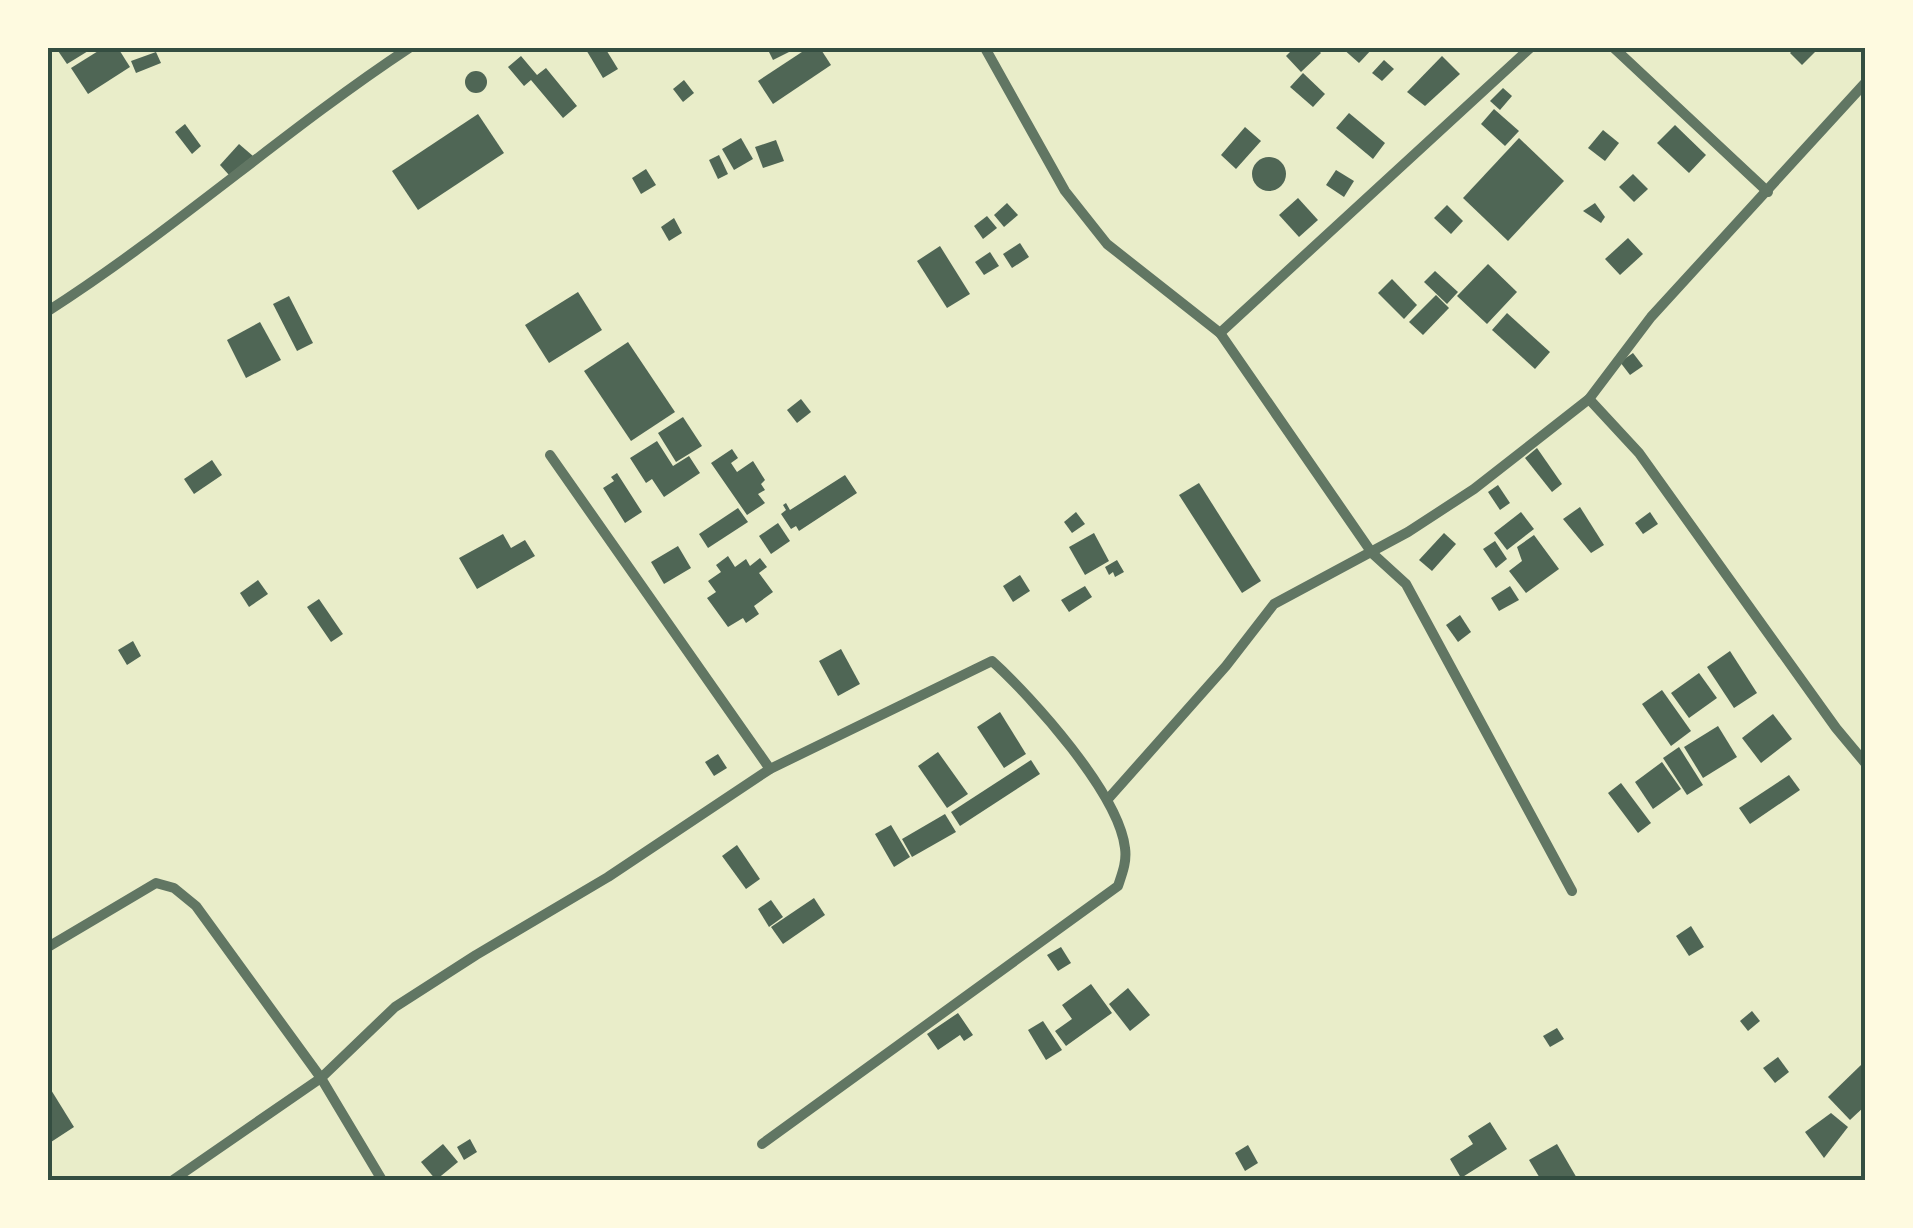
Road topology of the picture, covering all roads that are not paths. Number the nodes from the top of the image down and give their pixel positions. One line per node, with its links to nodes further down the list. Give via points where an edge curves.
1 (409, 48): 7 (street)
2 (985, 48): 8 (street, via 1065,191 1107,244)
3 (1530, 48): 8 (street)
4 (1614, 48): 6 (street)
5 (1866, 82): 6 (street)
6 (1768, 192): 9 (street, via 1651,318)
7 (48, 311)
8 (1220, 333): 11 (street)
9 (1590, 399): 11 (street, via 1474,489); 12 (street, via 1638,453)
10 (550, 455): 13 (street)
11 (1372, 553): 14 (street, via 1274,604); 15 (street, via 1406,584)
12 (1866, 764)
13 (770, 770): 14 (street, via 992,661 1018,684); 17 (street, via 395,1007)
14 (1108, 799): 18 (street, via 1126,847 1118,886)
15 (1572, 891)
16 (48, 947): 17 (street, via 156,883 174,888 196,906)
17 (321, 1078): 19 (street); 20 (street)
18 (762, 1144)
19 (173, 1180)
20 (382, 1180)

